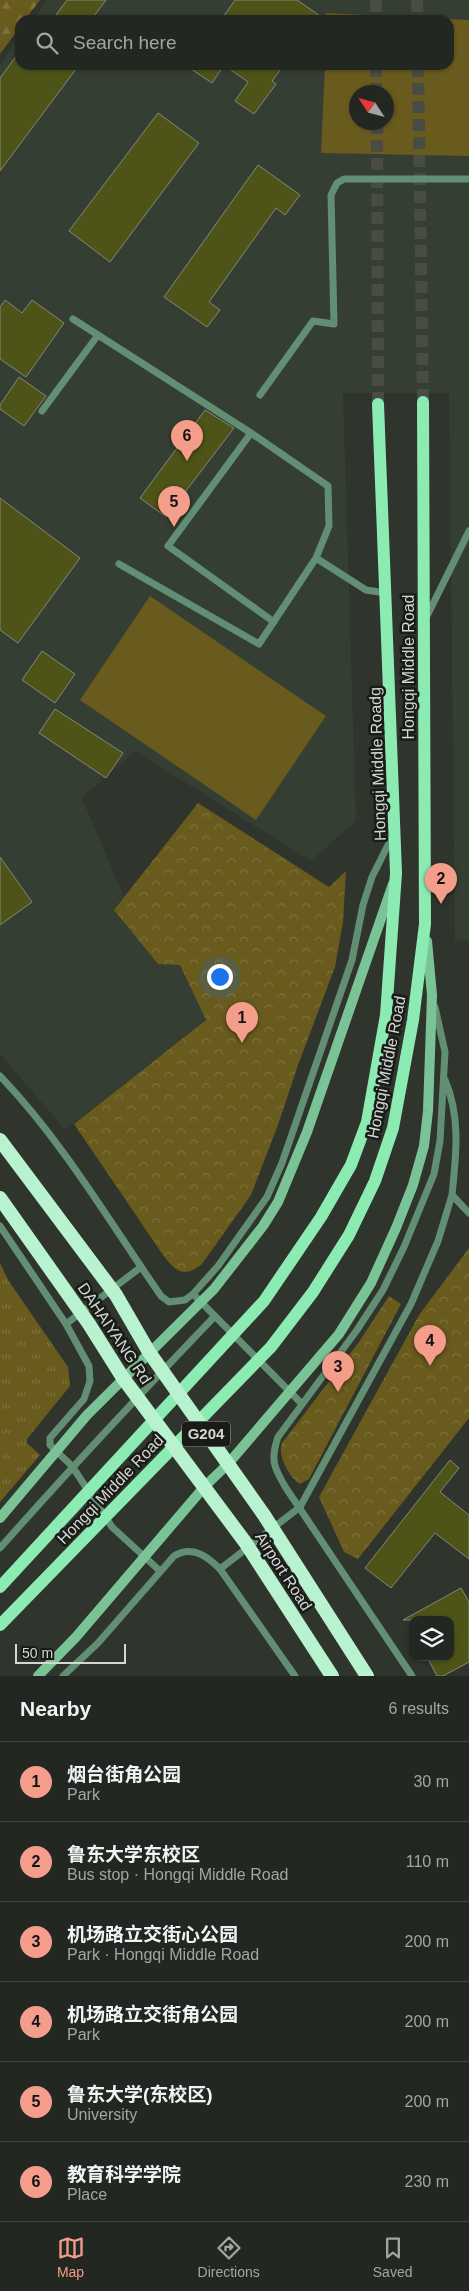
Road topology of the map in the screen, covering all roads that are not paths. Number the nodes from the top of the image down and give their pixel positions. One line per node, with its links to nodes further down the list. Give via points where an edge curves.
1 (469, 179): 4 (lane, via 344,179 337,183 330,195 334,324 313,321)
2 (73, 319): 3 (lane)
3 (98, 335): 7 (lane); 8 (lane)
4 (260, 395)
5 (423, 402): 13 (main road, Hongqi Middle Road)
6 (378, 404): 12 (main road, Hongqi Middle Roadg)
7 (42, 411)
8 (250, 433): 10 (lane, via 328,486 329,526); 14 (lane, via 168,546)
9 (469, 531): 13 (lane)
10 (316, 558): 12 (lane, via 366,590); 14 (lane)
11 (119, 564): 14 (lane, via 259,644)
12 (386, 594): 15 (main road, Hongqi Middle Roadg)
13 (424, 621): 17 (main road, Hongqi Middle Road)
14 (274, 622)
15 (396, 828): 16 (main road, Hongqi Middle Roadg); 28 (lane, via 372,877 352,960 282,1163 267,1197 218,1266)
16 (396, 873): 21 (main road, Hongqi Middle Roadg, via 386,1015); 31 (main road, via 288,1180 263,1226 214,1289)
17 (425, 924): 18 (main road); 44 (main road, Hongqi Middle Road, via 414,1020 393,1128 375,1182 349,1235 292,1322 271,1347)
18 (432, 995): 20 (lane, via 445,1052); 34 (main road, via 424,1146 413,1185 371,1283 339,1334)
19 (0, 1076): 27 (lane, via 30,1107 75,1168)
20 (444, 1077): 23 (lane, via 454,1100 457,1139); 33 (lane, via 440,1141 434,1174 404,1247 383,1290)
21 (367, 1122): 43 (main road, Hongqi Middle Road, via 351,1165 326,1209 264,1301)
22 (0, 1140): 31 (highway, DAHAIYANG Rd / G204, via 103,1276)
23 (452, 1195): 25 (lane); 37 (lane, via 438,1242 411,1304)
24 (0, 1198): 32 (highway, DAHAIYANG Rd / G204)
25 (469, 1213)
26 (0, 1226): 30 (lane)
27 (140, 1267): 28 (lane, via 169,1302 185,1300); 30 (lane)
28 (193, 1294): 29 (lane)
29 (215, 1316): 33 (lane); 35 (lane)
30 (66, 1324): 35 (lane, via 90,1371 84,1399 50,1440 51,1446)
31 (148, 1352): 32 (main road); 34 (highway, DAHAIYANG Rd / G204)
32 (123, 1378): 36 (highway, DAHAIYANG Rd / G204); 39 (main road)
33 (302, 1404): 37 (lane, via 278,1437 272,1456 279,1476)
34 (228, 1464): 36 (main road); 38 (highway, DAHAIYANG Rd / G204)
35 (72, 1466): 40 (lane); 42 (lane, via 112,1528)
36 (205, 1486): 45 (main road, via 76,1637); 48 (highway, Airport Road / G204)
37 (300, 1508): 41 (lane); 50 (lane)
38 (264, 1515): 49 (highway, Airport Road / G204)
39 (0, 1518)
40 (0, 1548)
41 (220, 1568): 42 (lane, via 207,1557 190,1551 174,1556); 47 (lane)
42 (160, 1571): 46 (lane, via 98,1643)
43 (0, 1587)
44 (0, 1625)
45 (38, 1676)
46 (63, 1676)
47 (295, 1676)
48 (332, 1676)
49 (367, 1676)
50 (412, 1676)

